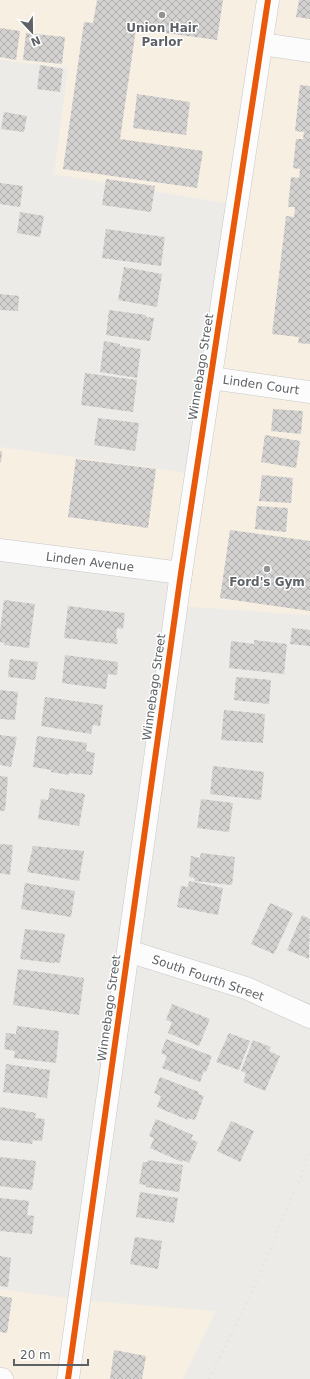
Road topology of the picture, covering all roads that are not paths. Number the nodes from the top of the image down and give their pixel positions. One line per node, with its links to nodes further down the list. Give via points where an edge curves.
1 (268, 0): 2 (street, Winnebago Street)
2 (262, 44): 3 (street); 4 (street, Winnebago Street)
3 (310, 51)
4 (211, 378): 5 (street, Linden Court); 7 (street, Winnebago Street)
5 (310, 392)
6 (0, 553): 7 (street, Linden Avenue)
7 (181, 573): 8 (street, Winnebago Street)
8 (128, 951): 9 (street, South Fourth Street, via 246,988); 10 (street, Winnebago Street)
9 (310, 1017)
10 (68, 1379)

